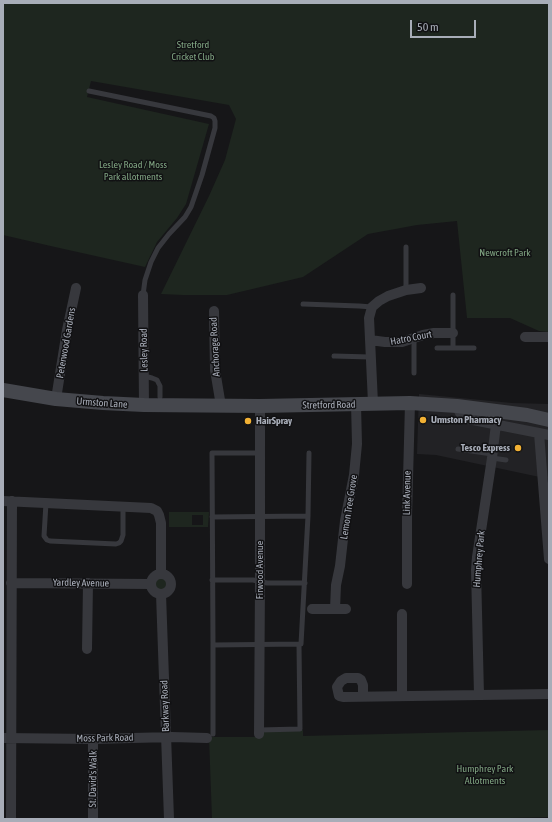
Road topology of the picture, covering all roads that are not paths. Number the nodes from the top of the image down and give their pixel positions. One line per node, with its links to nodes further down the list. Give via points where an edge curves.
1 (89, 91): 6 (lane, via 211,116 216,121 191,207 158,248 145,280)
2 (406, 247): 5 (lane)
3 (76, 288): 25 (street, Peterwood Gardens)
4 (421, 288): 5 (street)
5 (406, 290): 9 (street, via 388,296)
6 (143, 295): 22 (street, Lesley Road)
7 (453, 295): 11 (lane)
8 (303, 304): 9 (lane)
9 (372, 307): 15 (street, via 369,318)
10 (214, 311): 31 (street, Anchorage Road, via 215,370)
11 (453, 333): 14 (street, Hatro Court, via 434,333); 16 (lane)
12 (525, 337): 13 (street)
13 (549, 337)
14 (414, 338): 15 (street, Hatro Court, via 402,342); 21 (lane)
15 (370, 340): 20 (street)
16 (453, 347): 17 (lane); 18 (lane)
17 (437, 348)
18 (474, 348)
19 (334, 356): 20 (lane)
20 (370, 357): 26 (street)
21 (414, 373)
22 (144, 376): 24 (lane, via 157,380); 29 (street, Lesley Road)
23 (3, 390): 25 (main road, Urmston Lane)
24 (160, 397)
25 (56, 399): 29 (main road, Urmston Lane)
26 (373, 403): 27 (main road, Stretford Road); 28 (main road, Stretford Road)
27 (410, 403): 33 (main road, Stretford Road); 56 (street, Link Avenue)
28 (356, 404): 32 (main road, Stretford Road); 59 (street, Lemon Tree Grove, via 357,444 354,475 345,521)
29 (144, 405): 30 (main road, Urmston Lane)
30 (202, 406): 31 (main road, Stretford Road)
31 (221, 406): 32 (main road, Stretford Road)
32 (260, 406): 38 (street, Firwood Avenue)
33 (457, 406): 34 (main road, Stretford Road); 35 (street, via 460,413 468,419)
34 (549, 420)
35 (496, 424): 36 (street); 40 (street, Humphrey Park)
36 (544, 434): 48 (street)
37 (458, 449): 40 (lane)
38 (260, 453): 46 (lane, via 212,453); 47 (street, Firwood Avenue)
39 (309, 453): 45 (lane)
40 (492, 456): 41 (lane); 67 (street, Humphrey Park, via 476,557)
41 (506, 460)
42 (7, 501): 43 (street); 52 (street)
43 (46, 503): 44 (street); 44 (lane, via 44,536 47,540 116,544 123,535)
44 (124, 506): 49 (street, via 151,508 157,511 161,523)
45 (308, 516): 47 (lane); 54 (lane)
46 (212, 517): 47 (lane); 50 (lane)
47 (260, 517): 51 (street, Firwood Avenue)
48 (549, 559)
49 (161, 574): 55 (street, via 153,578); 57 (street, via 170,582 167,592)
50 (212, 580): 51 (lane); 64 (lane)
51 (260, 582): 54 (lane); 62 (street, Firwood Avenue)
52 (11, 583): 53 (street, Yardley Avenue); 73 (street)
53 (88, 583): 55 (street, Yardley Avenue); 65 (street)
54 (305, 583): 63 (lane)
55 (151, 584): 57 (street, via 155,592)
56 (407, 584)
57 (161, 594): 72 (street, Barkway Road)
58 (312, 609): 59 (street)
59 (335, 609): 60 (street)
60 (346, 609)
61 (402, 614): 69 (street)
62 (260, 644): 63 (lane); 64 (lane); 70 (street, Firwood Avenue)
63 (299, 644): 70 (lane, via 300,729)
64 (213, 645): 71 (lane)
65 (87, 649)
66 (549, 694): 67 (street)
67 (479, 695): 69 (street)
68 (363, 696): 69 (street)
69 (402, 696)
70 (259, 732)
71 (210, 736): 72 (street, Moss Park Road)
72 (166, 737): 74 (street, Moss Park Road); 77 (street, Barkway Road)
73 (7, 738): 74 (street, Moss Park Road); 75 (street)
74 (93, 739): 76 (street, St. David's Walk)
75 (10, 819)
76 (93, 819)
77 (169, 819)

